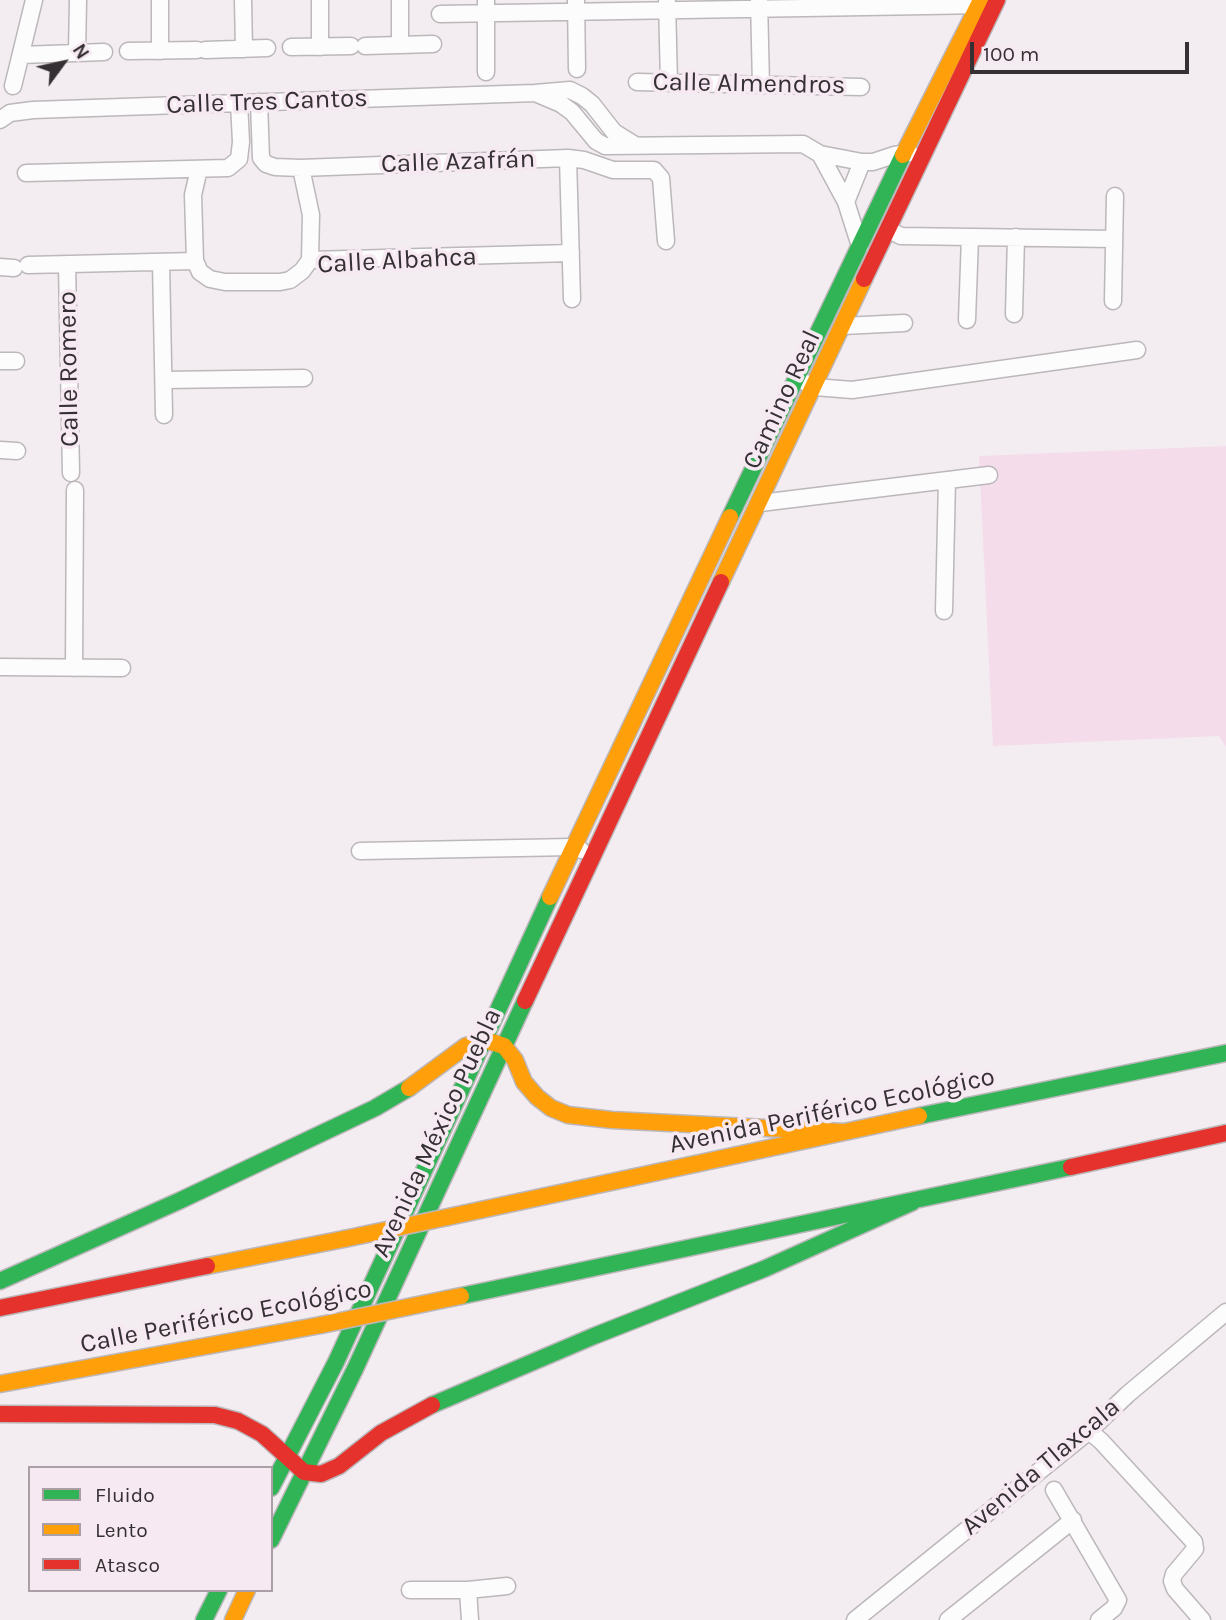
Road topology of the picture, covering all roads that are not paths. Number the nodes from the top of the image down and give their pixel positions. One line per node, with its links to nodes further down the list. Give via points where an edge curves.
1 (34, 0): 24 (street)
2 (78, 0): 23 (street)
3 (160, 0): 21 (street)
4 (243, 0): 19 (street)
5 (320, 0): 17 (street)
6 (400, 0): 14 (street)
7 (988, 3): 8 (street); 37 (main road, Camino Real); 39 (main road, Camino Real)
8 (851, 4): 10 (street)
9 (667, 5): 10 (street); 11 (street); 28 (street)
10 (759, 5): 29 (street)
11 (576, 6): 12 (street); 25 (street)
12 (486, 7): 13 (street); 26 (street)
13 (440, 14)
14 (400, 44): 15 (street); 17 (street)
15 (433, 44)
16 (291, 47): 17 (street)
17 (320, 47)
18 (267, 48): 19 (street)
19 (244, 49): 21 (street)
20 (128, 51): 21 (street)
21 (160, 51)
22 (104, 52): 23 (street)
23 (77, 53): 24 (street)
24 (21, 55): 30 (street)
25 (577, 69)
26 (486, 72)
27 (637, 82): 28 (street, Calle Almendros)
28 (668, 83): 29 (street, Calle Almendros)
29 (761, 85): 31 (street, Calle Almendros)
30 (13, 86)
31 (861, 87)
32 (259, 102): 33 (street, Calle Tres Cantos); 35 (street); 38 (street, Calle Tres Cantos, via 535,93 572,112 600,144 803,144)
33 (239, 103): 34 (street, Calle Tres Cantos, via 33,110 10,113); 36 (street)
34 (0, 120)
35 (261, 141): 36 (street); 42 (street, Calle Azafrán, via 261,158 266,164)
36 (241, 142): 43 (street, via 239,159 228,168)
37 (904, 153): 39 (street, Calle Tres Cantos); 41 (street, Calle Tres Cantos); 52 (main road, Camino Real)
38 (820, 154): 41 (street, Calle Tres Cantos); 46 (street)
39 (925, 154): 47 (main road, Camino Real)
40 (568, 158): 42 (street, Calle Azafrán); 51 (street, Calle Azafrán, via 613,170 659,173); 53 (street)
41 (862, 163): 46 (street)
42 (301, 168): 54 (street, via 311,215)
43 (199, 169): 44 (street); 55 (street, via 193,195)
44 (26, 173)
45 (1115, 196): 50 (street)
46 (846, 202): 52 (street)
47 (889, 230): 48 (street, via 901,236); 64 (main road, Camino Real)
48 (970, 237): 49 (street); 62 (street)
49 (1016, 237): 50 (street); 61 (street)
50 (1114, 239): 60 (street)
51 (666, 241)
52 (860, 246): 68 (main road, Camino Real)
53 (570, 253): 54 (street, Calle Albahca); 59 (street)
54 (310, 260): 55 (street, Calle Albahca, via 302,271 280,282 210,279)
55 (195, 261): 56 (street)
56 (161, 262): 57 (street); 67 (street)
57 (67, 265): 58 (street); 73 (street, Calle Romero)
58 (14, 267)
59 (572, 299)
60 (1113, 301)
61 (1014, 314)
62 (967, 320)
63 (904, 323): 64 (street)
64 (844, 326): 69 (main road, Camino Real)
65 (1137, 350): 69 (street, via 852,390)
66 (304, 378): 67 (street)
67 (164, 380): 70 (street)
68 (797, 380): 69 (street); 82 (main road, Camino Real)
69 (815, 387): 77 (main road, Camino Real)
70 (164, 415)
71 (0, 450): 72 (street)
72 (17, 451)
73 (71, 473)
74 (989, 475): 75 (street)
75 (947, 480): 77 (street); 78 (street)
76 (75, 491): 80 (street)
77 (760, 503): 83 (main road, Camino Real)
78 (944, 611)
79 (0, 667): 80 (street)
80 (74, 667): 81 (street)
81 (122, 668)
82 (589, 812): 84 (main road, Avenida México Puebla)
83 (608, 820): 86 (main road, Avenida México Puebla)
84 (572, 847): 85 (street); 86 (street); 87 (main road, Avenida México Puebla)
85 (360, 851)
86 (593, 854): 88 (main road, Avenida México Puebla)
87 (485, 1040): 88 (main road); 94 (main road, via 466,1046 424,1079 375,1108); 100 (main road, Avenida México Puebla, via 336,1362)
88 (504, 1046): 90 (main road, via 537,1097 568,1115); 101 (main road, Avenida México Puebla)
89 (1226, 1053): 90 (main road, Avenida Periférico Ecológico)
90 (843, 1132): 93 (main road, Avenida Periférico Ecológico)
91 (1226, 1133): 92 (main road)
92 (913, 1202): 97 (main road, Calle Periférico Ecológico, bridge, via 321,1325); 101 (main road, via 764,1269 416,1412 340,1466 321,1474)
93 (448, 1217): 95 (main road, Calle Periférico Ecológico, bridge)
94 (0, 1280)
95 (0, 1308)
96 (1226, 1312): 99 (street, Avenida Tlaxcala)
97 (0, 1384)
98 (0, 1414): 100 (main road, via 215,1415 262,1434)
99 (1089, 1431): 114 (street, Avenida Tlaxcala); 117 (street, via 1194,1542 1195,1549 1172,1581)
100 (286, 1458): 101 (main road); 102 (main road, Avenida México Puebla)
101 (304, 1472): 105 (main road, Avenida México Puebla)
102 (273, 1484)
103 (1054, 1490): 104 (street)
104 (1073, 1520): 115 (street); 116 (street, via 1118,1600)
105 (273, 1536)
106 (508, 1586): 108 (street)
107 (410, 1590): 108 (street)
108 (468, 1590): 113 (street)
109 (218, 1592): 111 (main road)
110 (246, 1592): 112 (main road)
111 (204, 1620)
112 (233, 1620)
113 (471, 1620)
114 (855, 1620)
115 (948, 1620)
116 (1099, 1620)
117 (1202, 1620)

